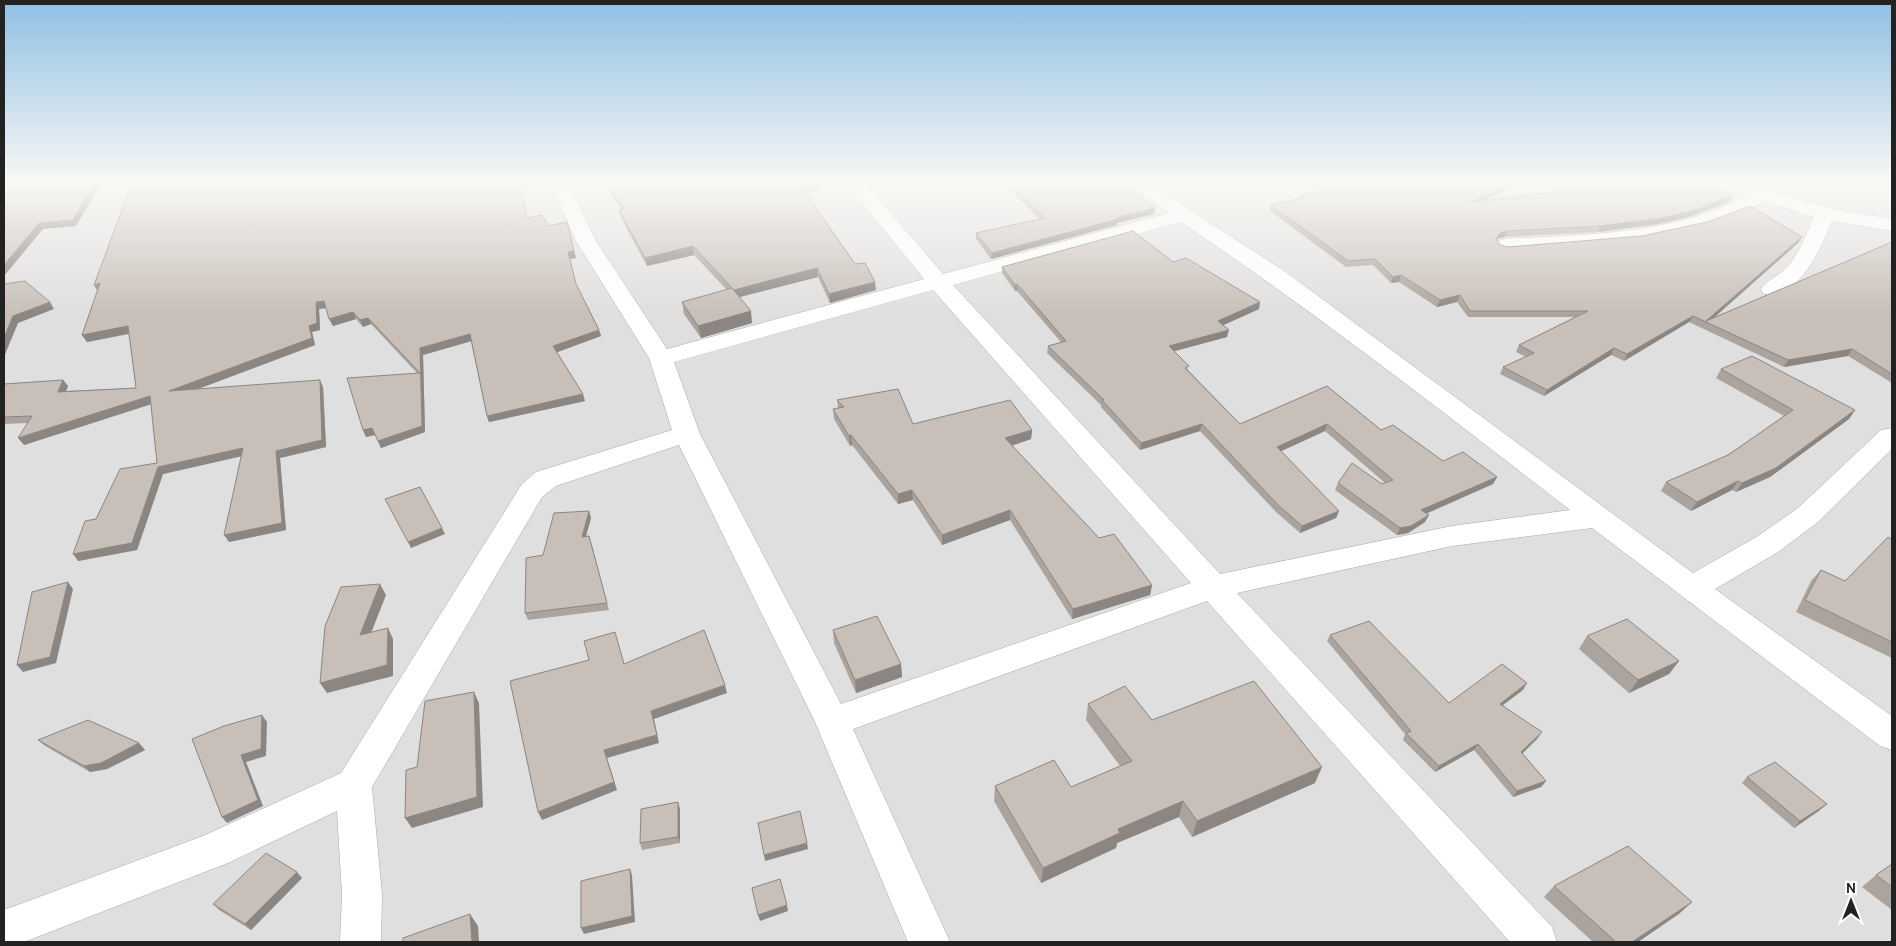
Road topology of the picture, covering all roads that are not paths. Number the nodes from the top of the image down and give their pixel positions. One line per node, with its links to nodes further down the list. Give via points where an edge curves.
1 (580, 227): 10 (street)
2 (892, 227): 8 (street)
3 (1141, 227): 8 (street)
4 (1203, 227): 13 (street, via 1276,275)
5 (1680, 227): 7 (street, via 1569,242)
6 (1819, 227): 9 (street, via 1794,273)
7 (1505, 245)
8 (938, 282): 10 (street); 14 (street)
9 (1772, 289)
10 (661, 358): 11 (street)
11 (687, 434): 16 (street); 18 (street, via 546,479 532,491)
12 (1890, 436): 15 (street, via 1808,515 1768,544)
13 (1596, 517): 14 (street, via 1452,536); 15 (street)
14 (1213, 587): 16 (street); 22 (street)
15 (1691, 588): 17 (street)
16 (832, 722): 21 (street)
17 (1892, 735)
18 (354, 785): 19 (street, via 214,850); 20 (street, via 362,895)
19 (4, 930)
20 (361, 942)
21 (929, 942)
22 (1538, 942)

